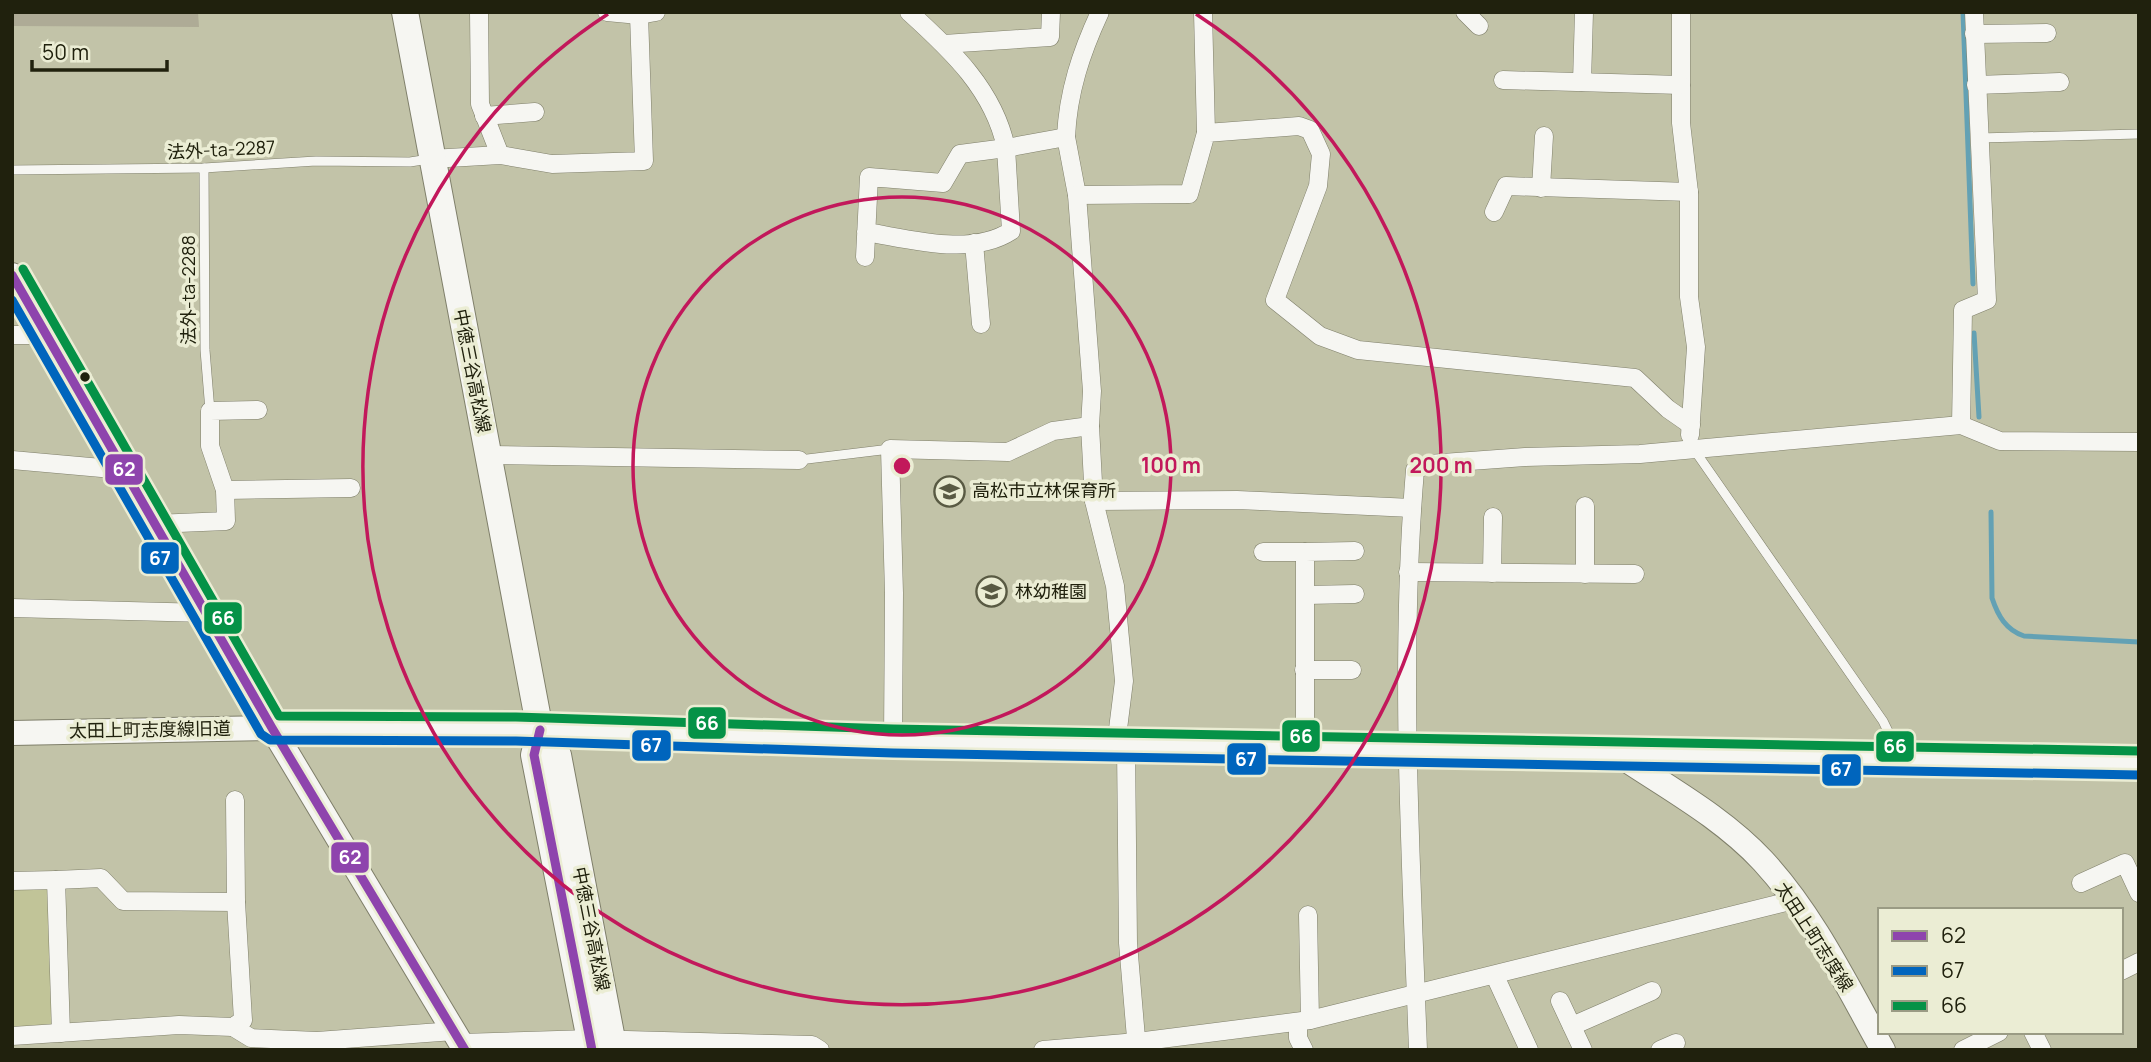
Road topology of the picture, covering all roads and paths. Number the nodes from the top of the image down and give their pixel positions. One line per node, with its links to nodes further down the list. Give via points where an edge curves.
1 (405, 12): 31 (main road, 中徳三谷高松線)
2 (480, 12): 23 (street, via 480,104)
3 (607, 12): 12 (street)
4 (909, 12): 16 (street)
5 (1051, 12): 16 (street, via 1049,37)
6 (1100, 12): 27 (street, via 1070,95)
7 (1203, 12): 24 (street)
8 (1465, 12): 13 (street)
9 (1584, 12): 18 (street)
10 (1681, 12): 20 (street)
11 (1974, 12): 15 (street)
12 (648, 14): 30 (street, via 644,162 552,164)
13 (1479, 26)
14 (2047, 33): 15 (street)
15 (1974, 34): 21 (street)
16 (944, 44): 29 (street, via 974,75 1003,131)
17 (1503, 80): 18 (street)
18 (1582, 82): 20 (street)
19 (2060, 82): 21 (street)
20 (1681, 85): 35 (street)
21 (1976, 85): 28 (street)
22 (535, 112): 23 (street)
23 (484, 116): 30 (street)
24 (1206, 133): 36 (street, via 1188,194); 47 (street, via 1299,126 1310,130 1321,154 1318,186 1275,300 1320,336 1358,350 1635,378)
25 (2139, 134): 28 (lane)
26 (1544, 136): 34 (street)
27 (1066, 137): 29 (street); 36 (street)
28 (1978, 138): 48 (street, via 1987,300 1963,310)
29 (1006, 148): 38 (street, via 960,154 943,183 869,177); 39 (street, via 1011,231)
30 (500, 155): 31 (street)
31 (431, 159): 32 (lane, 法外-ta-2287); 53 (main road, 中徳三谷高松線)
32 (204, 168): 33 (lane, 法外-ta-2287); 46 (lane, 法外-ta-2288)
33 (12, 170)
34 (1541, 188): 35 (street); 37 (street, via 1506,187)
35 (1689, 192): 47 (street, via 1689,297 1696,347)
36 (1077, 195): 49 (street, via 1092,391)
37 (1494, 212)
38 (866, 232): 39 (street, via 934,243); 40 (street)
39 (974, 243): 42 (street)
40 (865, 257)
41 (12, 275): 44 (street)
42 (981, 324)
43 (12, 335): 44 (street)
44 (47, 335): 56 (street)
45 (258, 410): 46 (street)
46 (210, 411): 58 (street, via 210,446)
47 (1691, 425): 52 (street)
48 (1961, 425): 50 (street, via 2000,441); 52 (street)
49 (1090, 426): 51 (street, via 1053,431 1008,452); 59 (street)
50 (2139, 442)
51 (890, 449): 55 (lane); 80 (street)
52 (1691, 449): 61 (street, via 1429,464 1415,470); 85 (lane, via 1883,721)
53 (488, 456): 55 (street); 78 (main road, 中徳三谷高松線)
54 (12, 460): 56 (street)
55 (799, 460)
56 (124, 470): 63 (street)
57 (351, 488): 58 (street)
58 (225, 490): 63 (street, via 226,521)
59 (1094, 501): 61 (street, via 1237,500); 81 (street, via 1118,608 1124,681)
60 (1585, 506): 69 (street)
61 (1412, 508): 67 (street)
62 (1493, 517): 68 (street)
63 (155, 524): 74 (street)
64 (1355, 551): 66 (street)
65 (1262, 552): 66 (street)
66 (1305, 552): 72 (street)
67 (1408, 572): 68 (street); 83 (street)
68 (1492, 573): 69 (street)
69 (1584, 574): 70 (street)
70 (1635, 574)
71 (1355, 594): 72 (street)
72 (1306, 595): 75 (street)
73 (12, 608): 74 (street)
74 (206, 613): 77 (street)
75 (1304, 670): 76 (street); 82 (street)
76 (1352, 670)
77 (272, 727): 78 (street, 太田上町志度線旧道); 79 (street, 太田上町志度線旧道); 108 (street)
78 (540, 730): 80 (street); 109 (main road, 中徳三谷高松線, via 558,754)
79 (12, 733)
80 (893, 741): 81 (street)
81 (1121, 745): 82 (street); 110 (street, via 1128,943)
82 (1305, 749): 83 (street)
83 (1408, 751): 84 (street); 98 (street)
84 (1621, 756): 85 (street); 92 (street, 太田上町志度線, via 1725,826 1763,861)
85 (1901, 760): 86 (street)
86 (2139, 763)
87 (235, 800): 93 (street)
88 (56, 880): 89 (street); 93 (street, via 100,878 123,901); 104 (street)
89 (12, 881)
90 (2081, 883): 91 (street, via 2125,863)
91 (2137, 886)
92 (1794, 900): 97 (street); 117 (street, 太田上町志度線)
93 (236, 902): 103 (street, via 243,1020)
94 (1308, 915): 101 (street)
95 (2139, 962): 96 (street)
96 (2123, 970)
97 (1495, 976): 98 (street, via 1424,994); 115 (street)
98 (1416, 991): 101 (street); 114 (street)
99 (1652, 991): 102 (street)
100 (1560, 1001): 102 (street)
101 (1304, 1021): 110 (street); 113 (street, via 1298,1038)
102 (1572, 1026): 116 (street)
103 (233, 1027): 104 (street, via 179,1025); 108 (street, via 251,1038)
104 (61, 1033): 107 (street)
105 (1995, 1034): 118 (street)
106 (2034, 1034): 119 (street)
107 (12, 1036)
108 (460, 1041): 109 (street)
109 (602, 1045): 111 (street, via 812,1045)
110 (1137, 1046): 112 (street)
111 (820, 1050)
112 (1043, 1050)
113 (1304, 1050)
114 (1418, 1050)
115 (1529, 1050)
116 (1583, 1050)
117 (1883, 1050)
118 (1963, 1050)
119 (2042, 1050)

